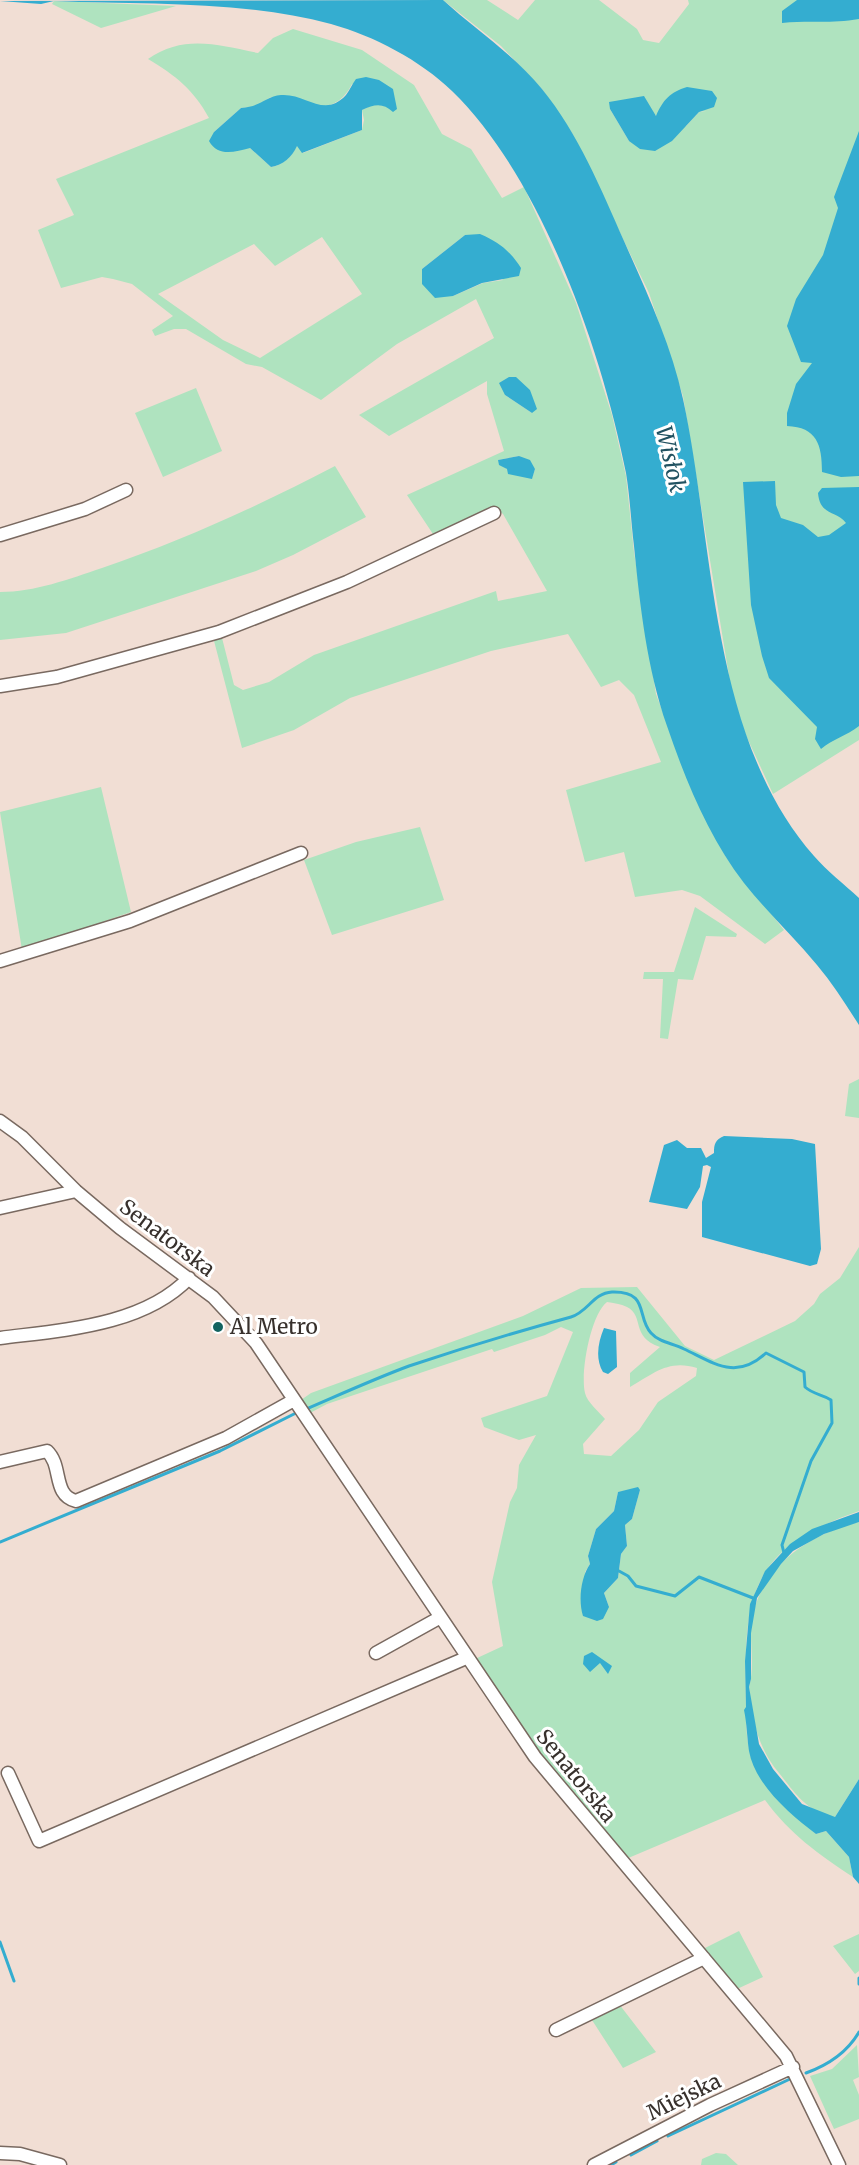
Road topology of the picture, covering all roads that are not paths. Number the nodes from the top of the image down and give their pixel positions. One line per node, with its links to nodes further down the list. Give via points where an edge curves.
1 (126, 490): 3 (street, via 85,509)
2 (494, 513): 4 (street, via 347,582 219,632 57,677)
3 (0, 535)
4 (0, 686)
5 (301, 854): 6 (street, via 130,921)
6 (0, 961)
7 (0, 1121): 8 (street, Senatorska, via 22,1137)
8 (76, 1191): 9 (street); 10 (street, Senatorska)
9 (0, 1208)
10 (189, 1278): 11 (street, via 165,1296 107,1321); 12 (street, Senatorska, via 256,1343)
11 (0, 1338)
12 (294, 1400): 13 (street, via 226,1438 76,1501 62,1492 47,1451); 14 (street, Senatorska)
13 (0, 1462)
14 (439, 1618): 15 (street); 16 (street, Senatorska)
15 (376, 1653)
16 (466, 1658): 17 (street, via 39,1841); 18 (street, Senatorska, via 554,1783)
17 (8, 1773)
18 (704, 1958): 19 (street); 20 (street, Senatorska)
19 (556, 2030)
20 (793, 2067): 23 (street, Miejska); 24 (street, Senatorska)
21 (0, 2152): 22 (street)
22 (60, 2165)
23 (594, 2165)
24 (839, 2165)

